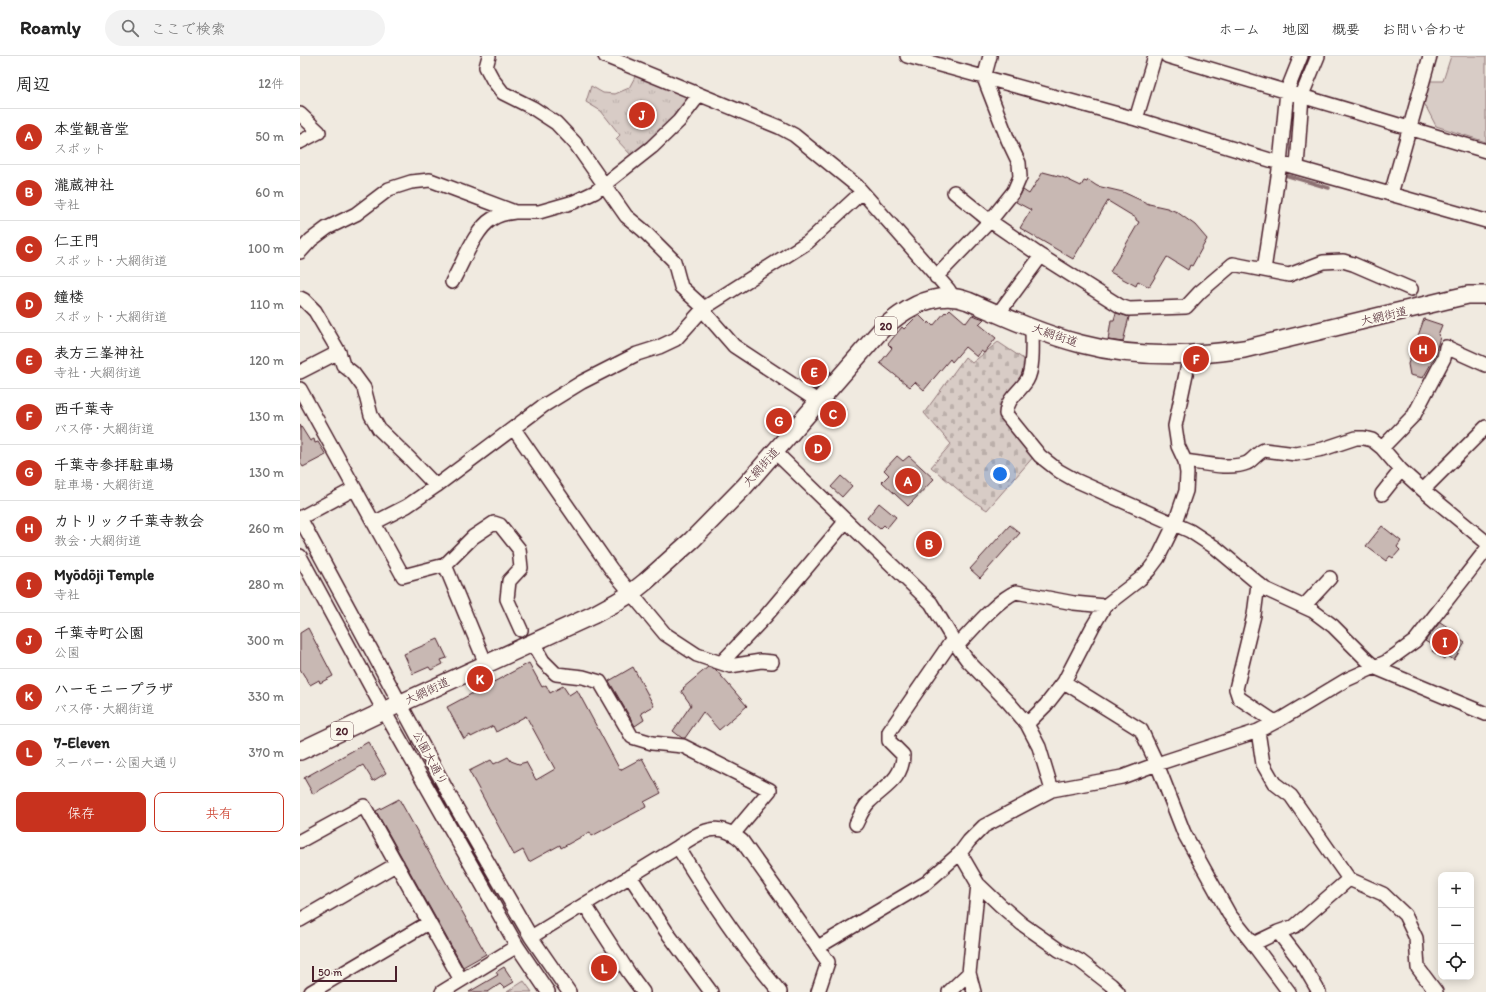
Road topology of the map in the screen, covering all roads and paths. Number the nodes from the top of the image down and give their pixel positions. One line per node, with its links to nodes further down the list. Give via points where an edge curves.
1 (489, 56): 19 (street, via 486,67 503,93 556,123 575,143)
2 (605, 56): 12 (street)
3 (907, 56): 10 (street)
4 (990, 56): 10 (street)
5 (1155, 56): 14 (street)
6 (1167, 56): 11 (street)
7 (1301, 56): 11 (street)
8 (1318, 56): 11 (street)
9 (1430, 56): 15 (street)
10 (984, 78): 14 (street); 24 (street, via 1019,164 1020,177 1014,191)
11 (1294, 93): 15 (street); 18 (street)
12 (699, 95): 19 (street, via 679,121 652,147); 20 (street, via 794,135)
13 (300, 114): 16 (street, via 319,132)
14 (1136, 119): 18 (street)
15 (1409, 128): 17 (street); 22 (street)
16 (300, 142)
17 (1486, 151)
18 (1288, 165): 22 (street); 28 (street)
19 (603, 185): 23 (street, via 574,202 539,212); 35 (street, via 626,216 674,261 681,287)
20 (862, 192): 29 (street); 35 (street, via 808,242)
21 (954, 192): 24 (street)
22 (1391, 194): 25 (street)
23 (515, 212): 26 (street, via 430,180 411,182 389,189 356,214 327,228); 30 (street, via 504,213 491,219 481,229)
24 (990, 221): 27 (street); 29 (street)
25 (1486, 221)
26 (300, 252)
27 (1041, 256): 28 (street, via 1120,306 1129,309 1186,306 1233,264); 36 (street)
28 (1264, 270): 31 (street, via 1289,275 1323,262 1343,261)
29 (936, 277): 33 (street)
30 (452, 282)
31 (1411, 289)
32 (1486, 295): 39 (main road, 大網街道 / 20, via 1468,295 1244,349)
33 (953, 297): 36 (main road, 大網街道 / 20); 43 (main road, 大網街道 / 20, via 930,301 899,314 881,330)
34 (300, 298): 38 (street, via 315,311)
35 (704, 308): 43 (street, via 734,346); 45 (street, via 676,339 610,366 543,406)
36 (998, 314): 37 (main road, 大網街道 / 20)
37 (1032, 328): 39 (main road, 大網街道 / 20, via 1082,344 1132,353); 57 (street, via 1028,379 1006,405 1006,414 1040,456 1059,471)
38 (339, 352): 41 (street); 50 (street, via 343,365 364,388 371,415 379,429)
39 (1190, 355): 48 (street, via 1175,426 1178,446)
40 (1486, 365): 46 (street, via 1446,347 1444,358 1414,415)
41 (300, 372)
42 (300, 389): 51 (street)
43 (819, 402): 47 (main road, 大網街道 / 20)
44 (1486, 427): 52 (street)
45 (514, 429): 50 (street); 64 (street)
46 (1382, 448): 48 (street, via 1372,440 1356,438 1323,449 1296,454 1264,450 1247,462 1234,466); 49 (street)
47 (775, 452): 55 (street); 64 (main road, 大網街道 / 20, via 692,540)
48 (1185, 461): 57 (street, via 1186,491)
49 (1401, 470): 52 (street); 53 (street)
50 (436, 486): 56 (street)
51 (354, 489): 54 (street); 56 (street)
52 (1423, 490): 58 (street)
53 (1382, 494)
54 (300, 518): 75 (street, 公園大通り)
55 (846, 521): 69 (street, via 931,603); 71 (street, via 765,618)
56 (374, 523): 61 (street, via 403,576)
57 (1175, 523): 63 (street, via 1216,548); 65 (street, via 1158,558 1149,570)
58 (1486, 542)
59 (1486, 550): 73 (street, via 1415,641)
60 (300, 556): 76 (street, 公園大通り)
61 (445, 565): 67 (street, via 474,537 494,523 500,525 519,549 521,568 509,581 507,599); 72 (street)
62 (1330, 578): 66 (street)
63 (1258, 584): 66 (street, via 1273,594); 78 (street, via 1254,614 1236,689 1239,698)
64 (630, 594): 68 (main road, 大網街道 / 20, via 593,615); 71 (street, via 665,634 697,655)
65 (1105, 606): 69 (street, via 1016,592 1000,602); 74 (street)
66 (1304, 606): 73 (street, via 1332,626)
67 (520, 630)
68 (532, 642): 72 (main road, 大網街道 / 20); 85 (street, via 543,661 556,674 600,682 632,737 652,743 683,746 770,790)
69 (955, 642): 79 (street, via 968,661); 84 (street, via 889,732 889,741 903,755 901,770 889,786 868,802)
70 (772, 662): 71 (street, via 730,666)
71 (721, 663)
72 (486, 664): 75 (main road, 大網街道 / 20)
73 (1376, 668): 77 (street); 78 (street, via 1346,680)
74 (1064, 682): 79 (street); 82 (street, via 1141,730)
75 (401, 703): 76 (main road, 大網街道 / 20); 97 (street, 公園大通り, via 456,807)
76 (384, 711): 81 (main road, 大網街道 / 20); 99 (street, 公園大通り)
77 (1486, 714)
78 (1275, 722): 80 (street)
79 (1027, 724): 83 (street, via 1039,747)
80 (1258, 731): 82 (street); 91 (street, via 1263,764 1274,783 1291,796)
81 (300, 751)
82 (1157, 764): 83 (street, via 1122,777); 98 (street, via 1184,834 1229,914)
83 (1052, 790): 88 (street, via 984,826)
84 (856, 824)
85 (734, 833): 87 (street, via 714,829 703,831); 100 (street)
86 (300, 841): 89 (street, via 364,806)
87 (678, 847): 90 (street); 109 (street, via 712,902)
88 (960, 853): 92 (street); 100 (street, via 926,883)
89 (396, 864): 94 (street); 95 (street)
90 (630, 876): 93 (street); 108 (street)
91 (1349, 879): 96 (street, via 1295,926); 116 (street, via 1383,894 1405,916 1416,938 1418,968)
92 (978, 884): 101 (street); 113 (street, via 1022,924 1059,950 1080,961)
93 (585, 905): 97 (street); 107 (street)
94 (300, 920)
95 (428, 923): 102 (street); 103 (street)
96 (1278, 932): 98 (street); 115 (street, via 1302,963)
97 (531, 937): 106 (street, 公園大通り)
98 (1254, 944): 114 (street)
99 (517, 946): 102 (street); 105 (street, 公園大通り)
100 (818, 947): 110 (street, via 828,962)
101 (969, 973): 111 (street); 112 (street)
102 (460, 980): 104 (street)
103 (311, 992)
104 (442, 992)
105 (548, 992)
106 (569, 992)
107 (643, 992)
108 (711, 992)
109 (780, 992)
110 (818, 992)
111 (949, 992)
112 (974, 992)
113 (1118, 992)
114 (1289, 992)
115 (1319, 992)
116 (1436, 992)

